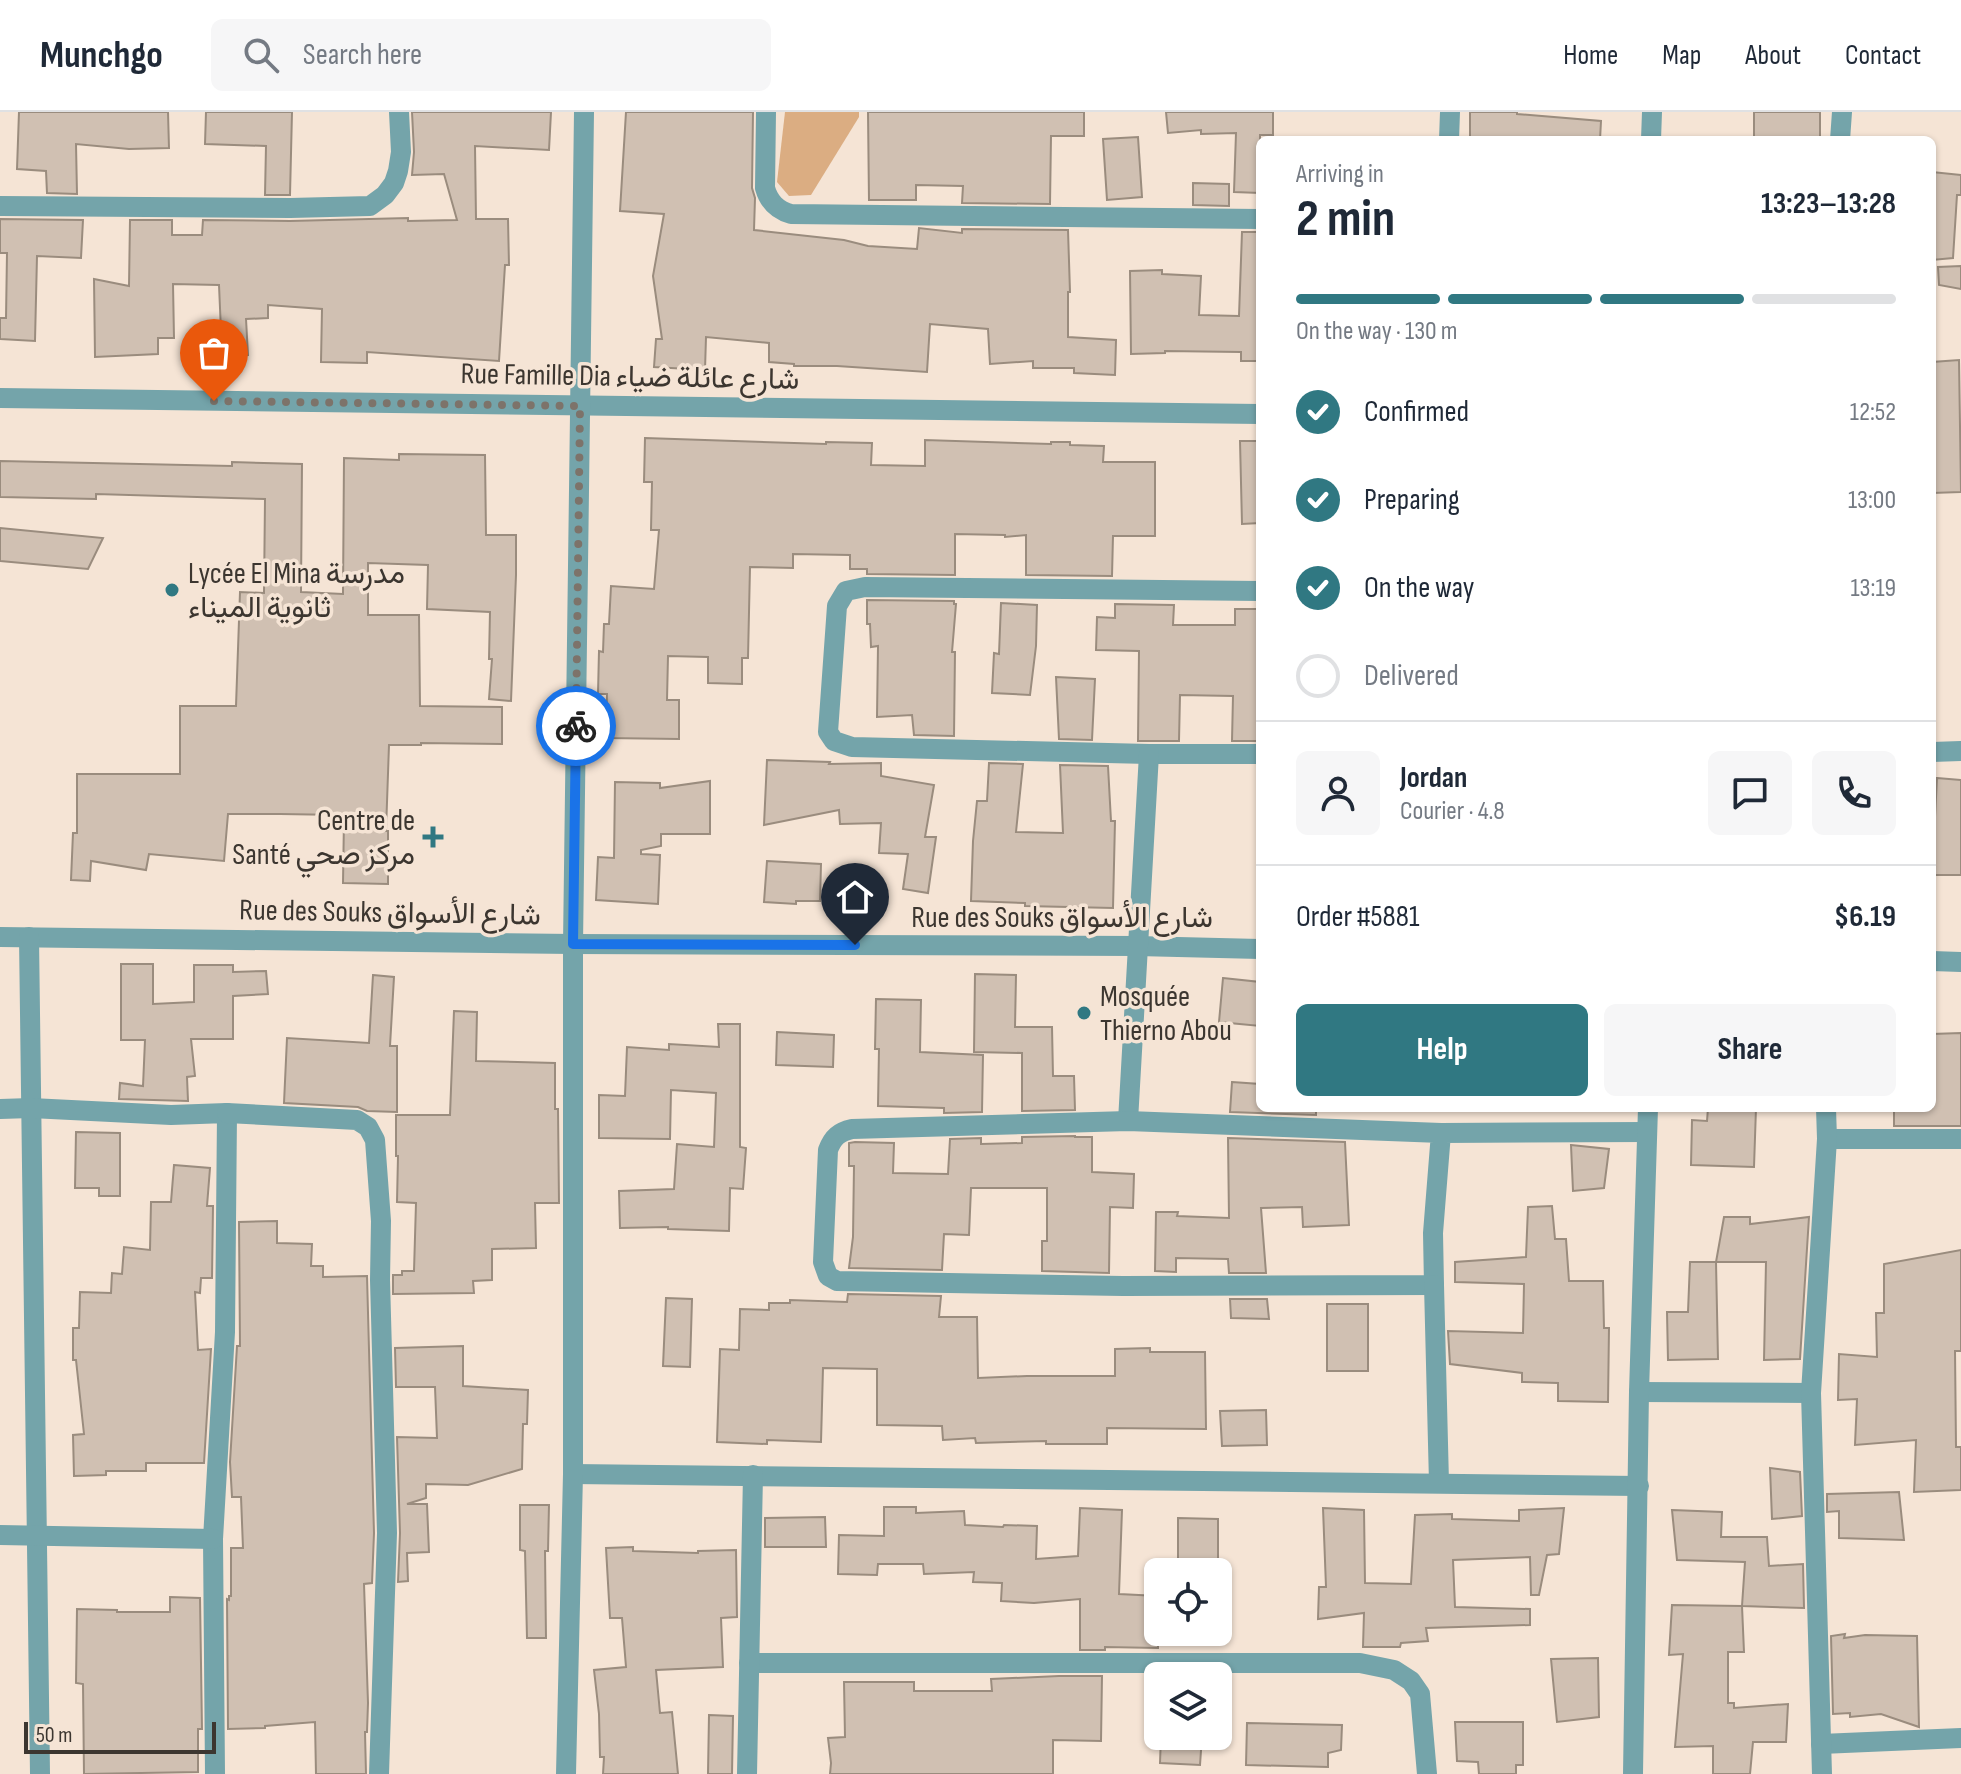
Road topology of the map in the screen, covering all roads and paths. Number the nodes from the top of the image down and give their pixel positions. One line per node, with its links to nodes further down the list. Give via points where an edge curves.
1 (399, 112): 10 (street, via 398,171 385,195 370,206)
2 (584, 112): 13 (street)
3 (766, 112): 11 (street, via 765,188 771,203 791,214)
4 (1450, 112): 7 (street)
5 (1652, 112): 8 (street)
6 (1842, 112): 9 (street)
7 (1449, 136)
8 (1651, 136)
9 (1840, 136)
10 (0, 206)
11 (1256, 219)
12 (0, 398): 13 (street, Rue Famille Dia شارع عائلة ضياء)
13 (580, 406): 14 (street, Rue Famille Dia شارع عائلة ضياء); 22 (street)
14 (1256, 414)
15 (1256, 591): 18 (street, via 865,587 846,591 837,606 828,732 834,741 852,747)
16 (1961, 751): 17 (street)
17 (1936, 752)
18 (1149, 754): 19 (street); 23 (street)
19 (1256, 754)
20 (0, 937): 21 (street, Rue des Souks شارع الأسواق)
21 (29, 937): 22 (street, Rue des Souks شارع الأسواق); 27 (street)
22 (573, 944): 23 (street, Rue des Souks شارع الأسواق); 40 (street)
23 (1137, 946): 24 (street, Rue des Souks شارع الأسواق); 32 (street)
24 (1256, 949)
25 (1936, 961): 26 (street)
26 (1961, 962)
27 (31, 1108): 28 (street); 31 (street); 45 (street)
28 (0, 1109)
29 (1648, 1112): 33 (street)
30 (1826, 1112): 35 (street)
31 (227, 1113): 46 (street, via 225,1332); 52 (street, via 357,1120 375,1140 387,1533)
32 (1128, 1121): 34 (street); 37 (street, via 842,1131 828,1150 823,1262 828,1276 837,1281 1107,1286)
33 (1647, 1132): 34 (street); 38 (street)
34 (1441, 1133): 37 (street)
35 (1827, 1139): 36 (street); 39 (street)
36 (1961, 1139)
37 (1434, 1285): 42 (street)
38 (1639, 1392): 39 (street); 43 (street)
39 (1811, 1393): 49 (street)
40 (573, 1474): 41 (street); 53 (street)
41 (753, 1475): 42 (street); 47 (street)
42 (1439, 1483): 43 (street)
43 (1639, 1486): 56 (street)
44 (0, 1535): 45 (street)
45 (37, 1536): 46 (street); 50 (street)
46 (213, 1539): 51 (street)
47 (749, 1663): 54 (street); 55 (street, via 1360,1663 1394,1670 1420,1694)
48 (1961, 1738): 49 (street)
49 (1821, 1744): 57 (street)
50 (40, 1774)
51 (215, 1774)
52 (379, 1774)
53 (566, 1774)
54 (747, 1774)
55 (1427, 1774)
56 (1633, 1774)
57 (1822, 1774)

